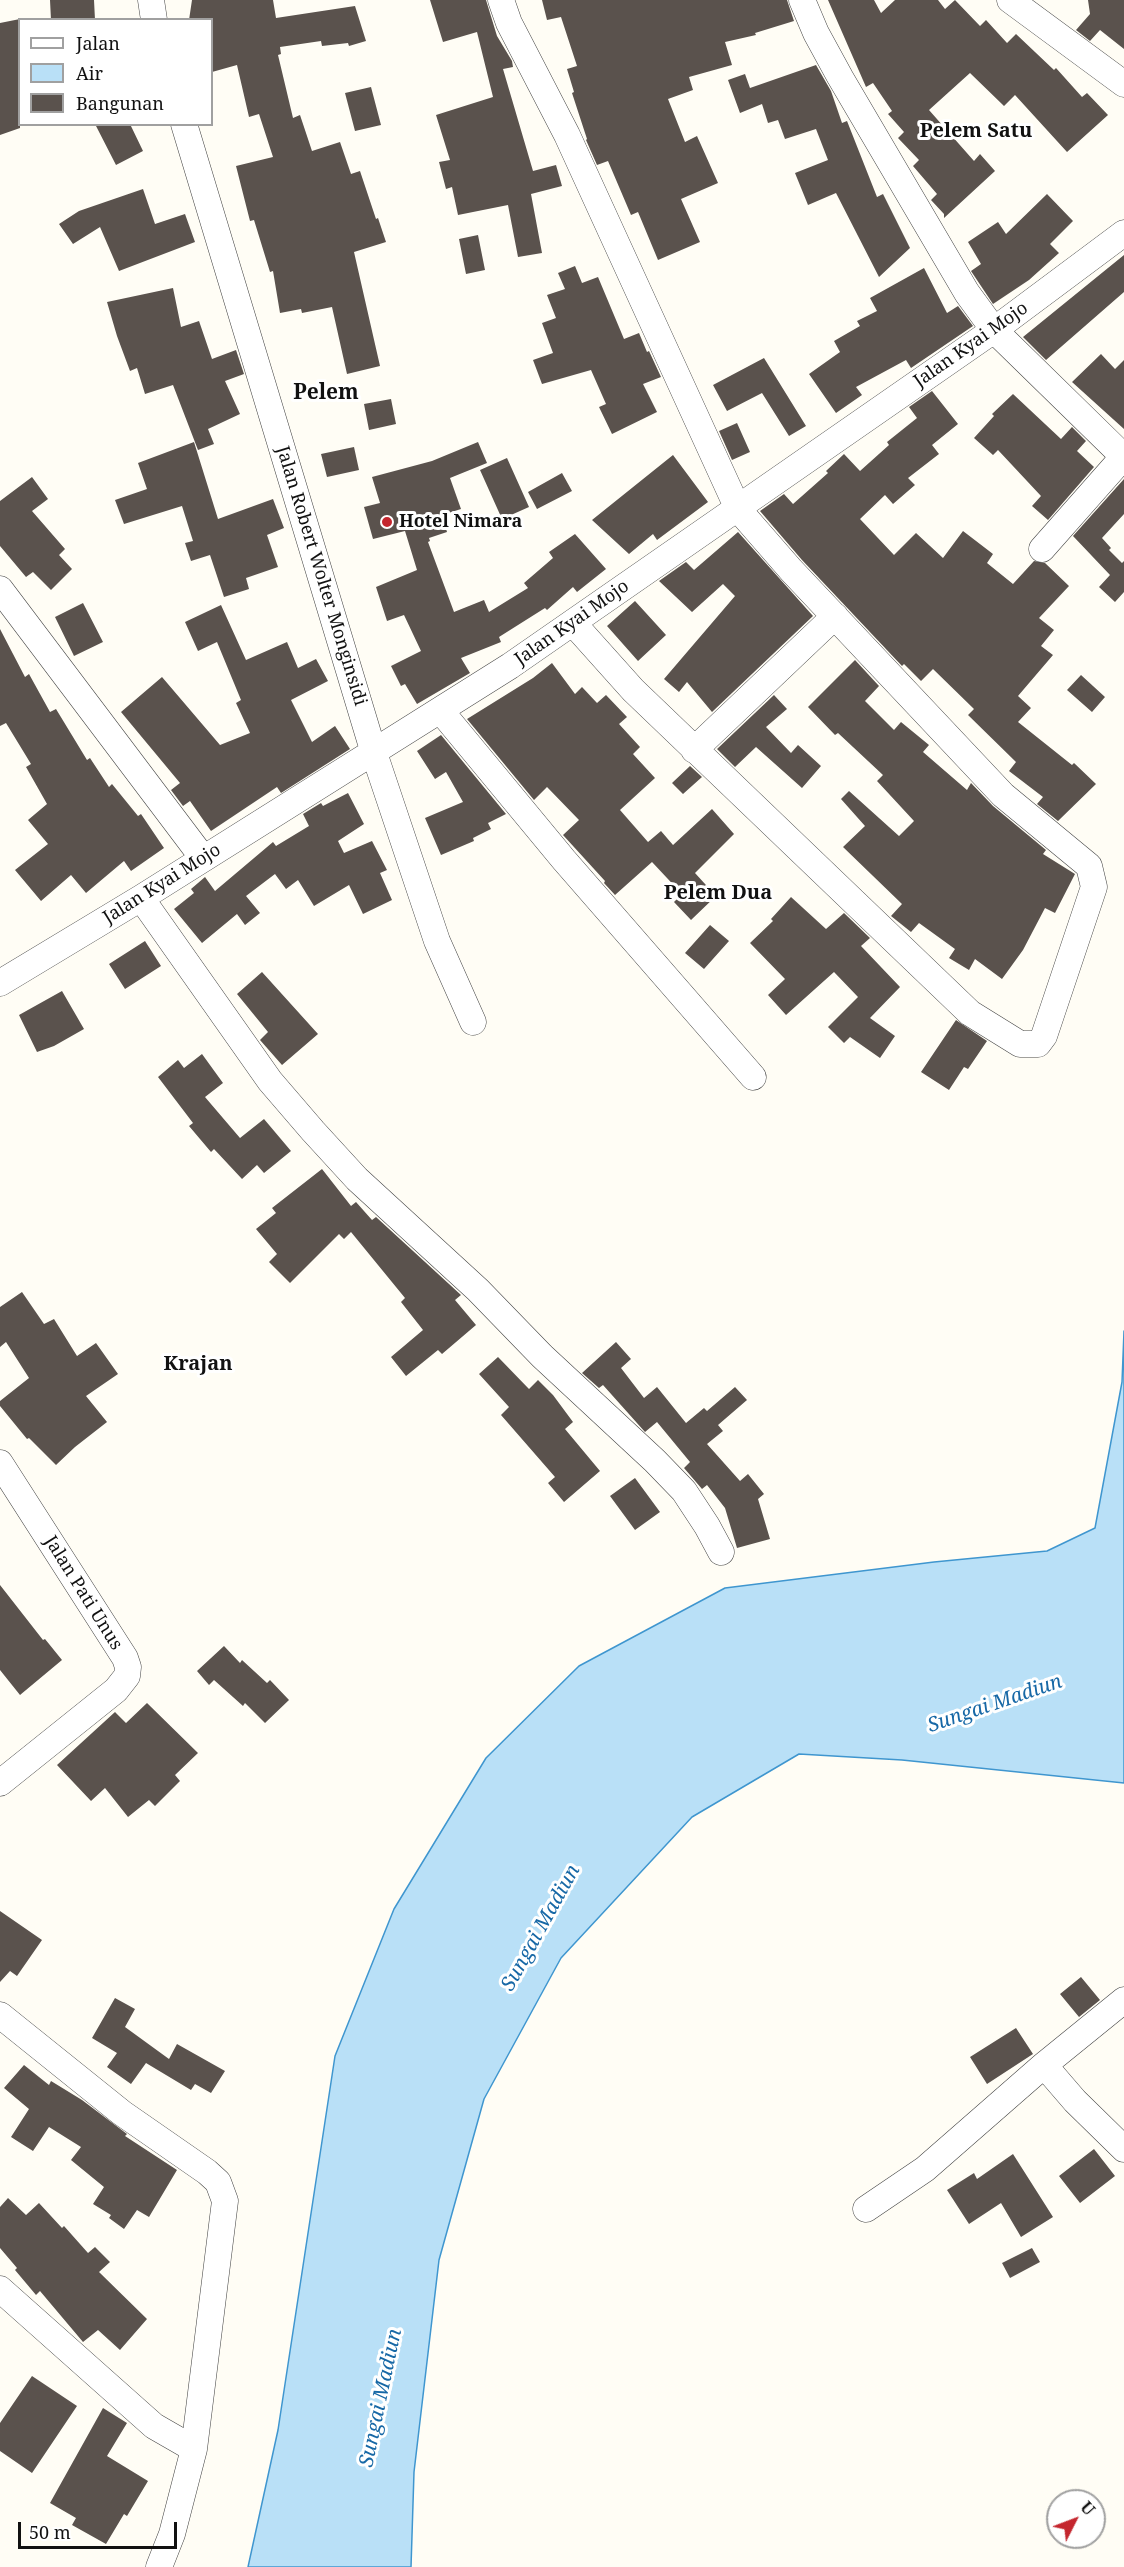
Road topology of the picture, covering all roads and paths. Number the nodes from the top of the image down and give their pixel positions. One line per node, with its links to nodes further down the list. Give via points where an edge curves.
1 (151, 0): 5 (street)
2 (501, 0): 11 (street)
3 (801, 0): 9 (street, via 840,77 967,293)
4 (1010, 0): 6 (street)
5 (154, 18)
6 (1124, 84)
7 (185, 126): 17 (street, Jalan Robert Wolter Monginsidi)
8 (1124, 233): 9 (street, Jalan Kyai Mojo)
9 (994, 330): 10 (street); 11 (street, Jalan Kyai Mojo)
10 (1124, 457): 12 (street)
11 (738, 508): 14 (street); 15 (street, Jalan Kyai Mojo)
12 (1042, 549)
13 (0, 589): 19 (street)
14 (835, 616): 18 (street); 18 (street, via 1003,795 1089,866 1094,887 1038,1044 1020,1044 970,1013)
15 (573, 623): 16 (street, Jalan Kyai Mojo); 18 (street)
16 (440, 710): 17 (street, Jalan Kyai Mojo); 23 (street)
17 (373, 750): 19 (street, Jalan Kyai Mojo); 22 (street, Jalan Robert Wolter Monginsidi, via 437,940)
18 (694, 750)
19 (203, 858): 20 (street, Jalan Kyai Mojo)
20 (141, 898): 21 (street, Jalan Kyai Mojo); 25 (street, via 270,1081 313,1131 357,1179 655,1461 684,1491)
21 (0, 983)
22 (473, 1022)
23 (753, 1077)
24 (0, 1462): 26 (street, Jalan Pati Unus, via 128,1667 127,1676 116,1690)
25 (721, 1552)
26 (0, 1783)
27 (1124, 2000): 29 (street)
28 (0, 2015): 33 (street, via 122,2113 219,2182 225,2201)
29 (1044, 2065): 30 (street); 31 (street, via 925,2169)
30 (1124, 2149)
31 (867, 2209)
32 (0, 2289): 33 (street, via 154,2426)
33 (194, 2449): 34 (street, via 172,2534)
34 (159, 2567)

